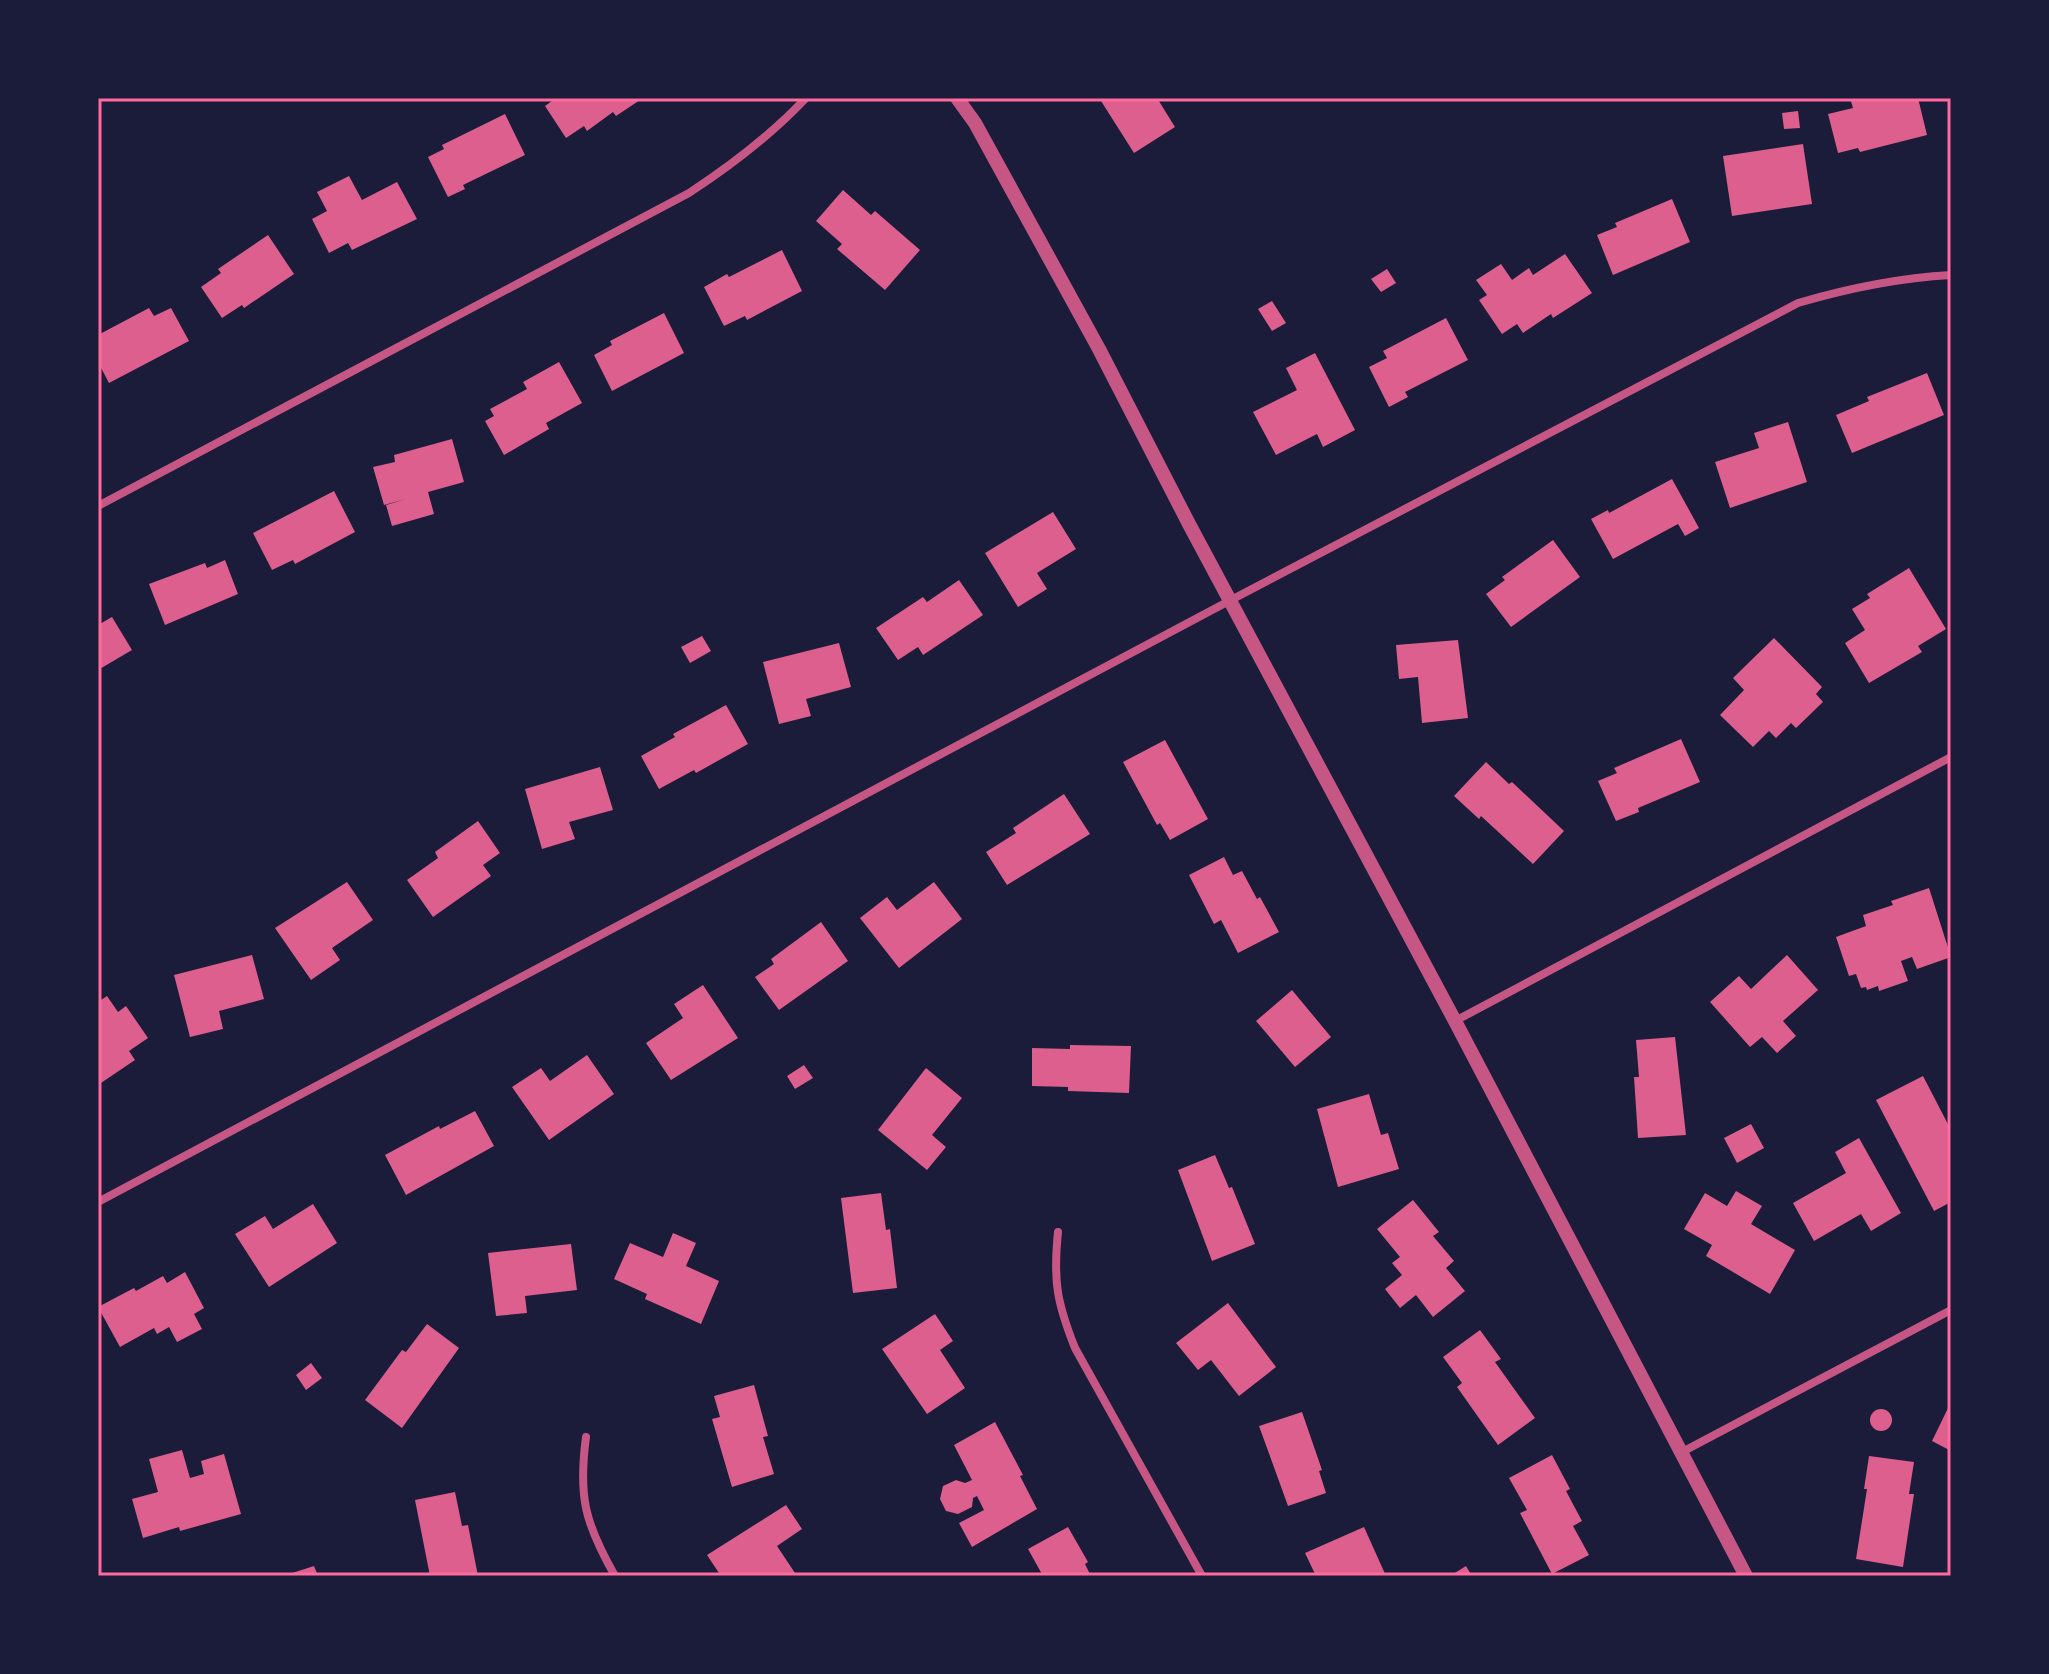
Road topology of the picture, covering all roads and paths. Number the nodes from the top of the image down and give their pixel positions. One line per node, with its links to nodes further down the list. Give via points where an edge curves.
1 (806, 98): 4 (street, via 730,167 689,193)
2 (957, 98): 5 (street, via 983,136)
3 (1951, 275): 5 (street, via 1858,286 1798,303)
4 (98, 506)
5 (1231, 600): 7 (street); 8 (street)
6 (1951, 757): 7 (street)
7 (1455, 1021): 12 (street)
8 (98, 1202)
9 (1058, 1232): 14 (street, via 1054,1271 1060,1310 1075,1348)
10 (1951, 1310): 12 (street)
11 (586, 1437): 13 (street, via 581,1474 586,1512)
12 (1682, 1452): 15 (street)
13 (615, 1576)
14 (1202, 1576)
15 (1746, 1576)

